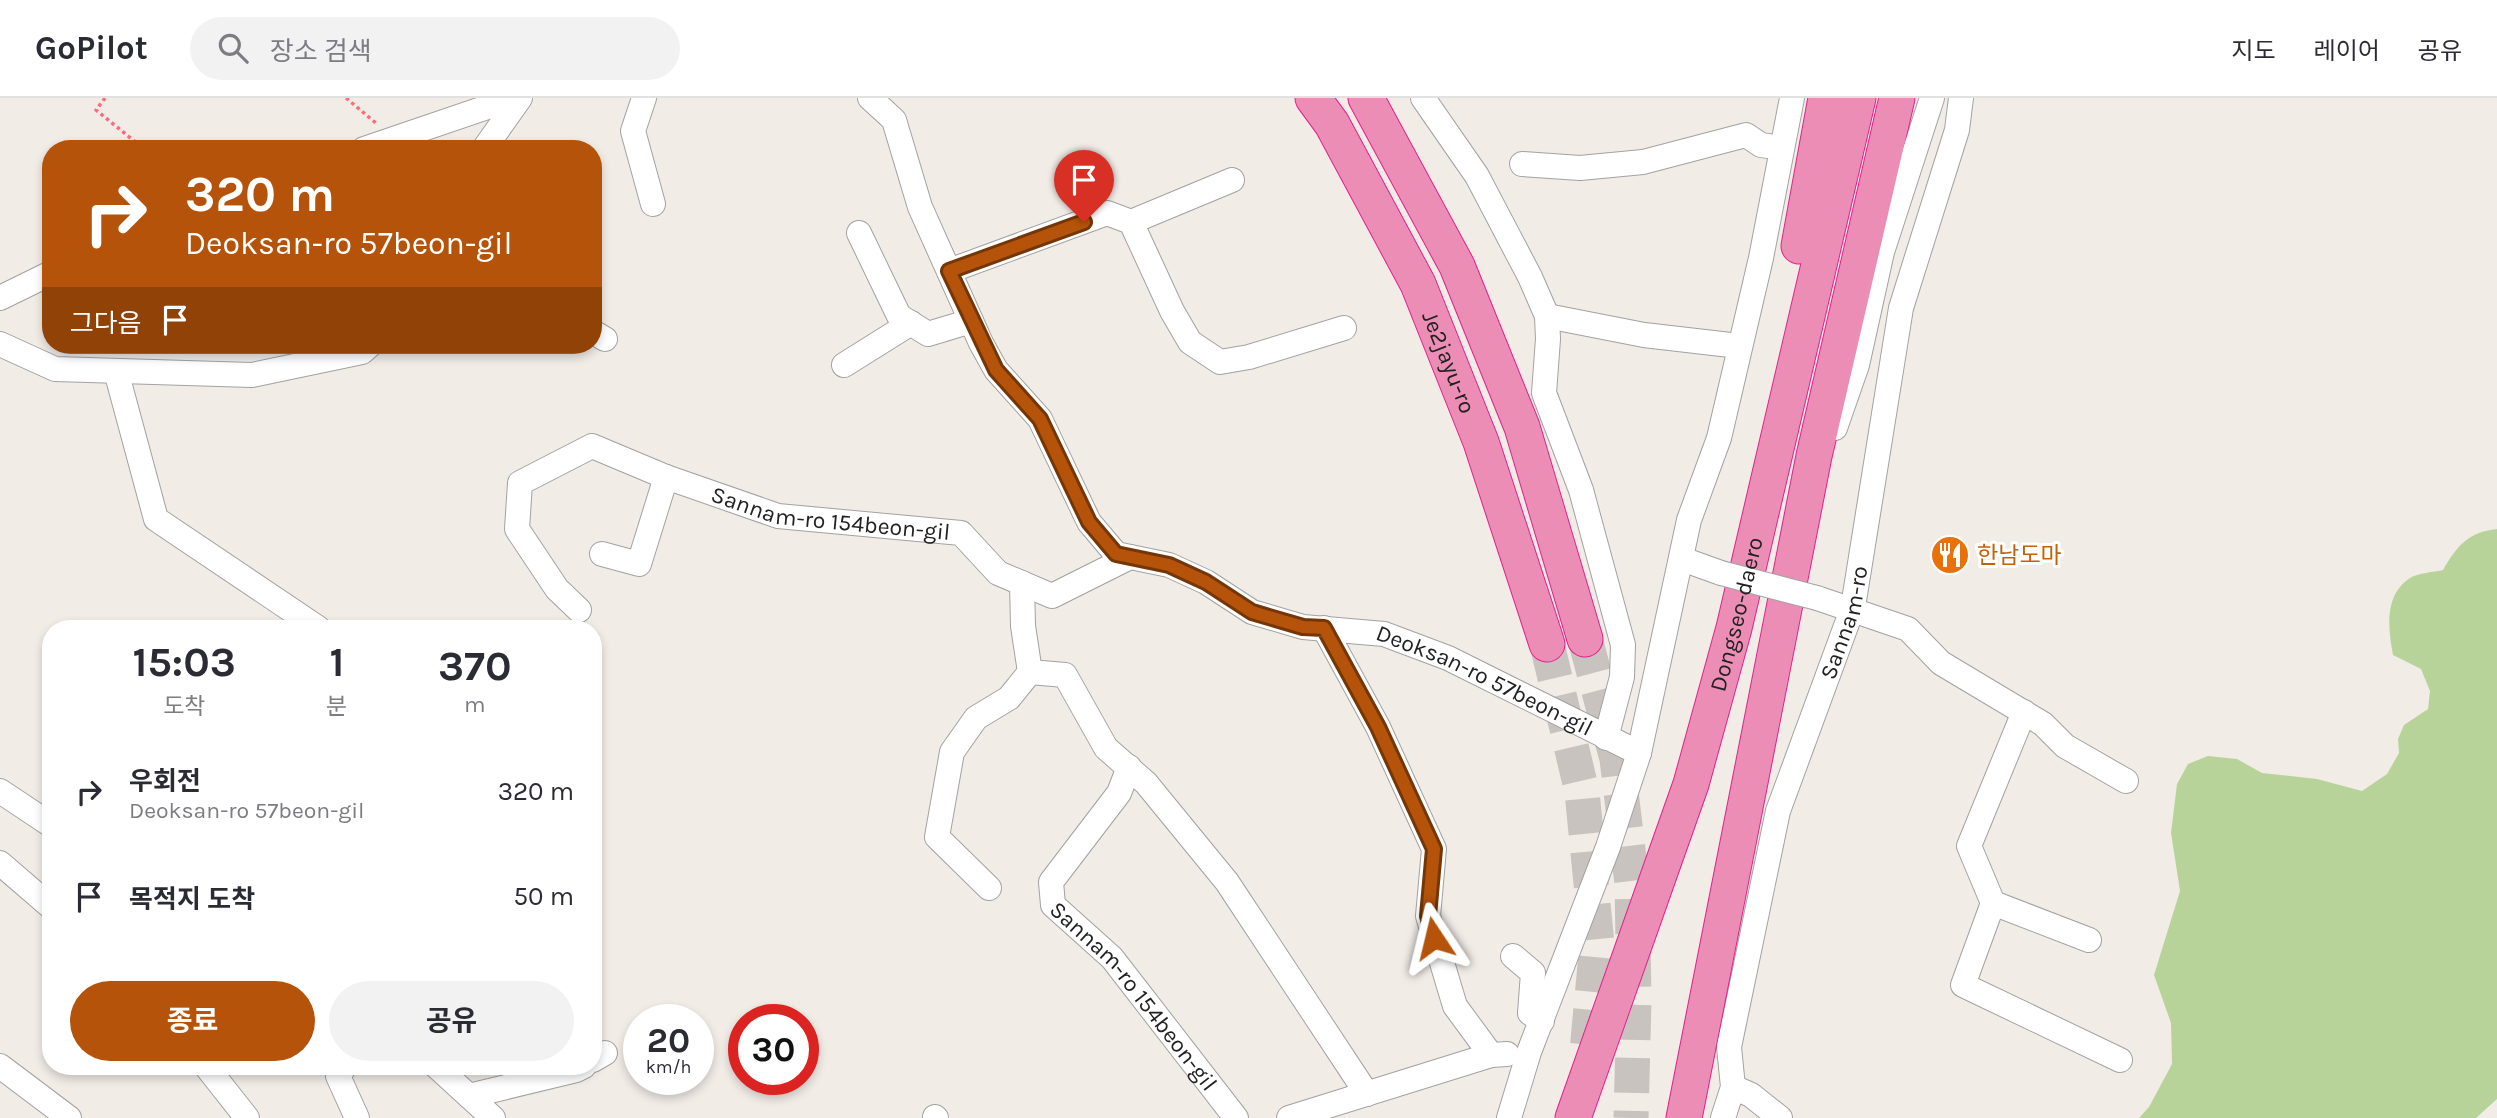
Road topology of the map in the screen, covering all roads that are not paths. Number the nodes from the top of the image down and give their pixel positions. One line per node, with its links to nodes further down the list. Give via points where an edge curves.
1 (514, 98): 14 (street)
2 (520, 98): 17 (street)
3 (644, 98): 21 (street, via 633,131)
4 (870, 98): 24 (street, Deoksan-ro 57beon-gil, via 894,120 920,207)
5 (1313, 98): 48 (highway, Je2jayu-ro, via 1332,124 1418,284 1482,442)
6 (1366, 98): 47 (highway, Je2jayu-ro, via 1457,266 1472,303 1522,427)
7 (1423, 98): 27 (street, via 1477,177)
8 (1792, 98): 18 (street)
9 (1826, 98): 38 (highway, via 1754,465)
10 (1858, 98): 38 (highway, Dongseo-daero)
11 (1897, 98): 37 (highway, Dongseo-daero)
12 (1933, 98): 37 (street, via 1882,252 1857,365)
13 (1961, 98): 43 (street, Sannam-ro, via 1957,130 1901,307)
14 (462, 118): 15 (street); 16 (street)
15 (388, 140)
16 (473, 140)
17 (490, 140)
18 (1782, 148): 19 (street, via 1761,145 1746,135 1643,162 1580,168); 32 (street)
19 (1522, 163)
20 (1232, 180): 22 (street)
21 (653, 204)
22 (1131, 222): 24 (street, via 1107,213); 30 (street, via 1190,342 1220,362)
23 (859, 233): 29 (street, via 899,316)
24 (949, 271): 28 (street, Deoksan-ro 57beon-gil)
25 (42, 277): 26 (street)
26 (0, 298)
27 (1547, 316): 32 (street, via 1644,335); 51 (street, via 1544,393 1581,491 1623,645 1622,677)
28 (971, 321): 29 (street, via 928,334); 40 (street, Deoksan-ro 57beon-gil, via 996,370 1040,419 1089,522 1116,554)
29 (911, 323): 34 (street)
30 (1344, 328)
31 (0, 344): 35 (street, via 55,369)
32 (1740, 346): 41 (street, via 1719,438 1689,520)
33 (352, 354): 35 (street, via 252,375)
34 (844, 365)
35 (116, 371): 45 (street, via 156,519)
36 (666, 477): 39 (street, via 639,564); 42 (street, Sannam-ro 154beon-gil, via 778,516 961,533 998,573); 44 (street, Sannam-ro 154beon-gil, via 592,446 520,483 517,529 557,589)
37 (1798, 534): 83 (highway, Dongseo-daero)
38 (1751, 550): 82 (highway, Dongseo-daero, via 1690,784)
39 (603, 554)
40 (1130, 557): 42 (street, Sannam-ro 154beon-gil, via 1052,596); 46 (street, Deoksan-ro 57beon-gil, via 1169,565 1252,612 1303,627)
41 (1682, 559): 43 (street, bridge); 52 (street)
42 (1021, 583): 49 (street)
43 (1853, 607): 50 (street, via 1908,629 1941,663); 72 (street, Sannam-ro, via 1778,811 1729,1047)
44 (579, 610)
45 (306, 620)
46 (1324, 628): 51 (street, Deoksan-ro 57beon-gil, via 1384,634 1448,658); 65 (street, Deoksan-ro 57beon-gil, via 1378,727 1434,849 1428,916 1455,1006)
47 (1585, 639)
48 (1547, 644)
49 (1030, 672): 53 (street, via 1065,675 1106,748); 58 (street, via 1009,698 976,718 952,752 937,837)
50 (2024, 712): 54 (street, via 2065,746); 60 (street, via 1969,846)
51 (1606, 738): 52 (street, Deoksan-ro 57beon-gil)
52 (1639, 753): 63 (street)
53 (1129, 767): 73 (street, via 1227,882); 79 (street, Sannam-ro 154beon-gil, via 1119,793 1051,882 1053,905 1112,958)
54 (2126, 781)
55 (0, 792): 56 (street)
56 (42, 819)
57 (0, 863): 59 (street)
58 (989, 888)
59 (42, 899)
60 (1993, 903): 61 (street); 66 (street, via 1963,985)
61 (2089, 940)
62 (1513, 956): 63 (street, via 1534,973 1530,1013)
63 (1542, 1021): 64 (street)
64 (1529, 1052): 65 (street); 81 (street)
65 (1491, 1055): 73 (street)
66 (2120, 1060)
67 (0, 1066): 75 (street)
68 (213, 1075): 76 (street)
69 (339, 1075): 77 (street)
70 (446, 1075): 74 (street)
71 (555, 1075): 74 (street)
72 (1733, 1087): 84 (street); 85 (street)
73 (1367, 1094): 80 (street)
74 (469, 1096): 78 (street)
75 (69, 1118)
76 (247, 1118)
77 (356, 1118)
78 (493, 1118)
79 (1236, 1118)
80 (1289, 1118)
81 (1509, 1118)
82 (1573, 1118)
83 (1684, 1118)
84 (1723, 1118)
85 (1780, 1118)

